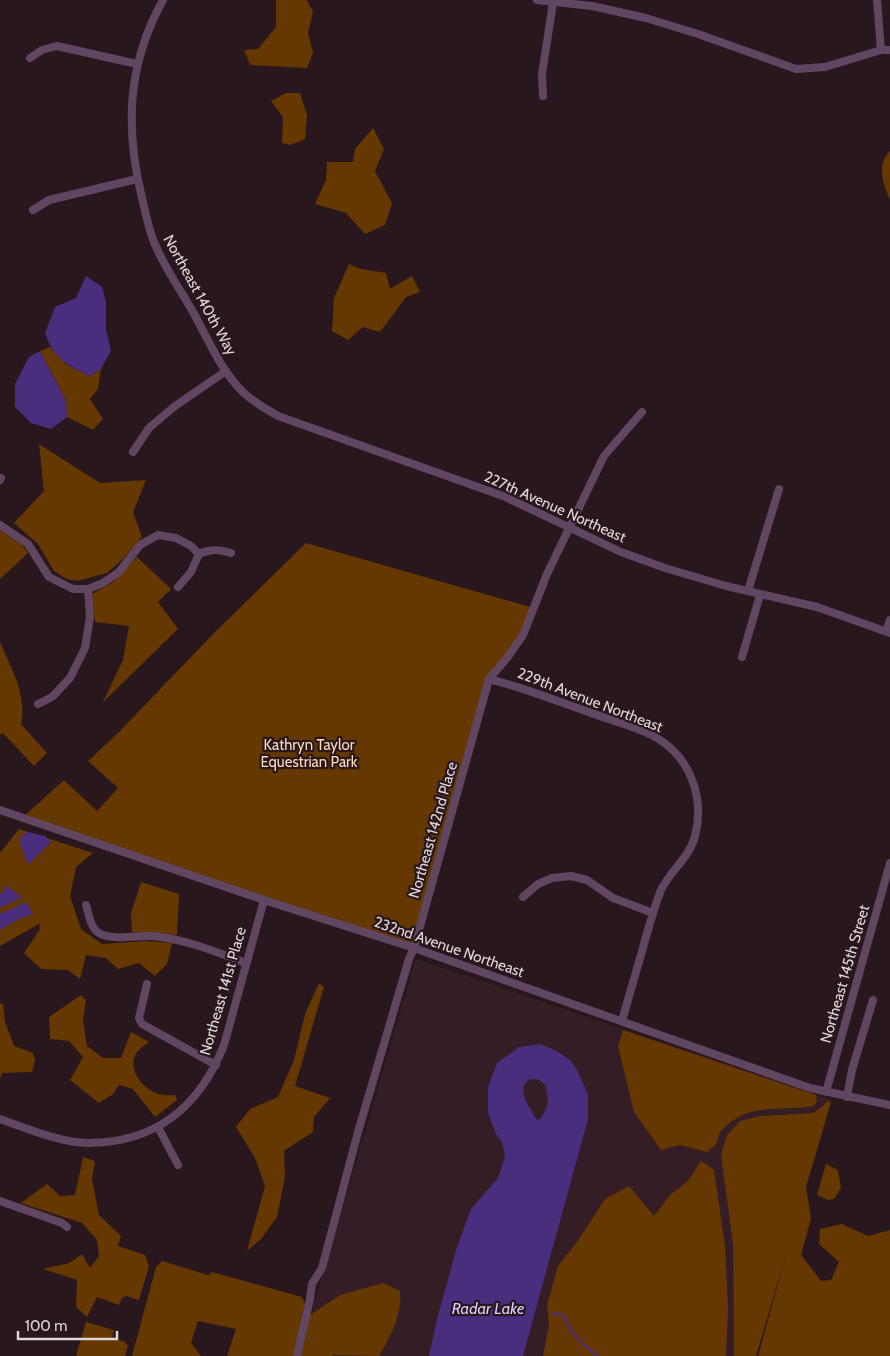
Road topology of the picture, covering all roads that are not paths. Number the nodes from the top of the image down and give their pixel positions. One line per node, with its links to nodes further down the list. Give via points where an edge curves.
1 (163, 0): 8 (street, Northeast 140th Way)
2 (537, 0): 4 (street)
3 (877, 0): 5 (street)
4 (553, 3): 5 (street, via 592,6 646,18 796,69 825,67); 9 (street, via 542,74)
5 (881, 50): 6 (street)
6 (890, 50)
7 (30, 58): 8 (street, via 56,46)
8 (137, 64): 10 (street, Northeast 140th Way, via 131,120)
9 (543, 96)
10 (137, 179): 11 (street, via 49,200); 12 (street, Northeast 140th Way, via 154,243)
11 (33, 210)
12 (226, 371): 14 (street, via 174,406 149,428); 17 (street, 227th Avenue Northeast, via 243,392 278,416 502,496)
13 (642, 412): 17 (street, Northeast 142nd Place, via 604,456)
14 (133, 452)
15 (779, 489): 22 (street)
16 (0, 525): 21 (street, via 28,544 49,577 73,589)
17 (568, 528): 22 (street, 227th Avenue Northeast, via 658,565); 27 (street, Northeast 142nd Place, via 523,635)
18 (231, 553): 19 (street, via 208,550)
19 (199, 554): 20 (street, via 191,572); 21 (street, via 176,538 158,535 140,545 118,572)
20 (178, 587)
21 (88, 589): 28 (street, via 90,617 85,648 70,678 52,697)
22 (748, 591): 23 (street, 227th Avenue Northeast)
23 (760, 595): 25 (street, 227th Avenue Northeast, via 817,607); 26 (street)
24 (890, 620): 25 (street)
25 (888, 632)
26 (742, 657)
27 (489, 679): 34 (street, 229th Avenue Northeast, via 644,732 663,741 677,755 696,791 698,816 695,838 668,877); 35 (street, Northeast 142nd Place)
28 (38, 704)
29 (0, 810): 32 (street, 232nd Avenue Northeast)
30 (890, 863): 41 (street, Northeast 145th Street)
31 (523, 897): 34 (street, via 538,884 552,878 571,876 587,880 613,898)
32 (264, 900): 35 (street, 232nd Avenue Northeast); 36 (street, Northeast 141st Place)
33 (86, 906): 36 (street, via 94,929 100,935 173,938)
34 (653, 913): 39 (street, 229th Avenue Northeast)
35 (414, 948): 39 (street, 232nd Avenue Northeast); 49 (street, Northeast 142nd Place, via 358,1132 322,1268 312,1284)
36 (246, 963): 40 (street, Northeast 141st Place)
37 (147, 984): 40 (street, via 139,1018 142,1024)
38 (873, 1000): 42 (street)
39 (622, 1021): 41 (street, 232nd Avenue Northeast)
40 (216, 1065): 45 (street, Northeast 141st Place, via 206,1083 183,1108)
41 (826, 1092): 42 (street, 232nd Avenue Northeast)
42 (847, 1097): 43 (street, 232nd Avenue Northeast)
43 (890, 1105)
44 (0, 1119): 45 (street, Northeast 141st Place, via 87,1143 118,1141)
45 (158, 1127): 46 (street)
46 (178, 1165)
47 (0, 1201): 48 (street)
48 (68, 1227)
49 (297, 1356)

